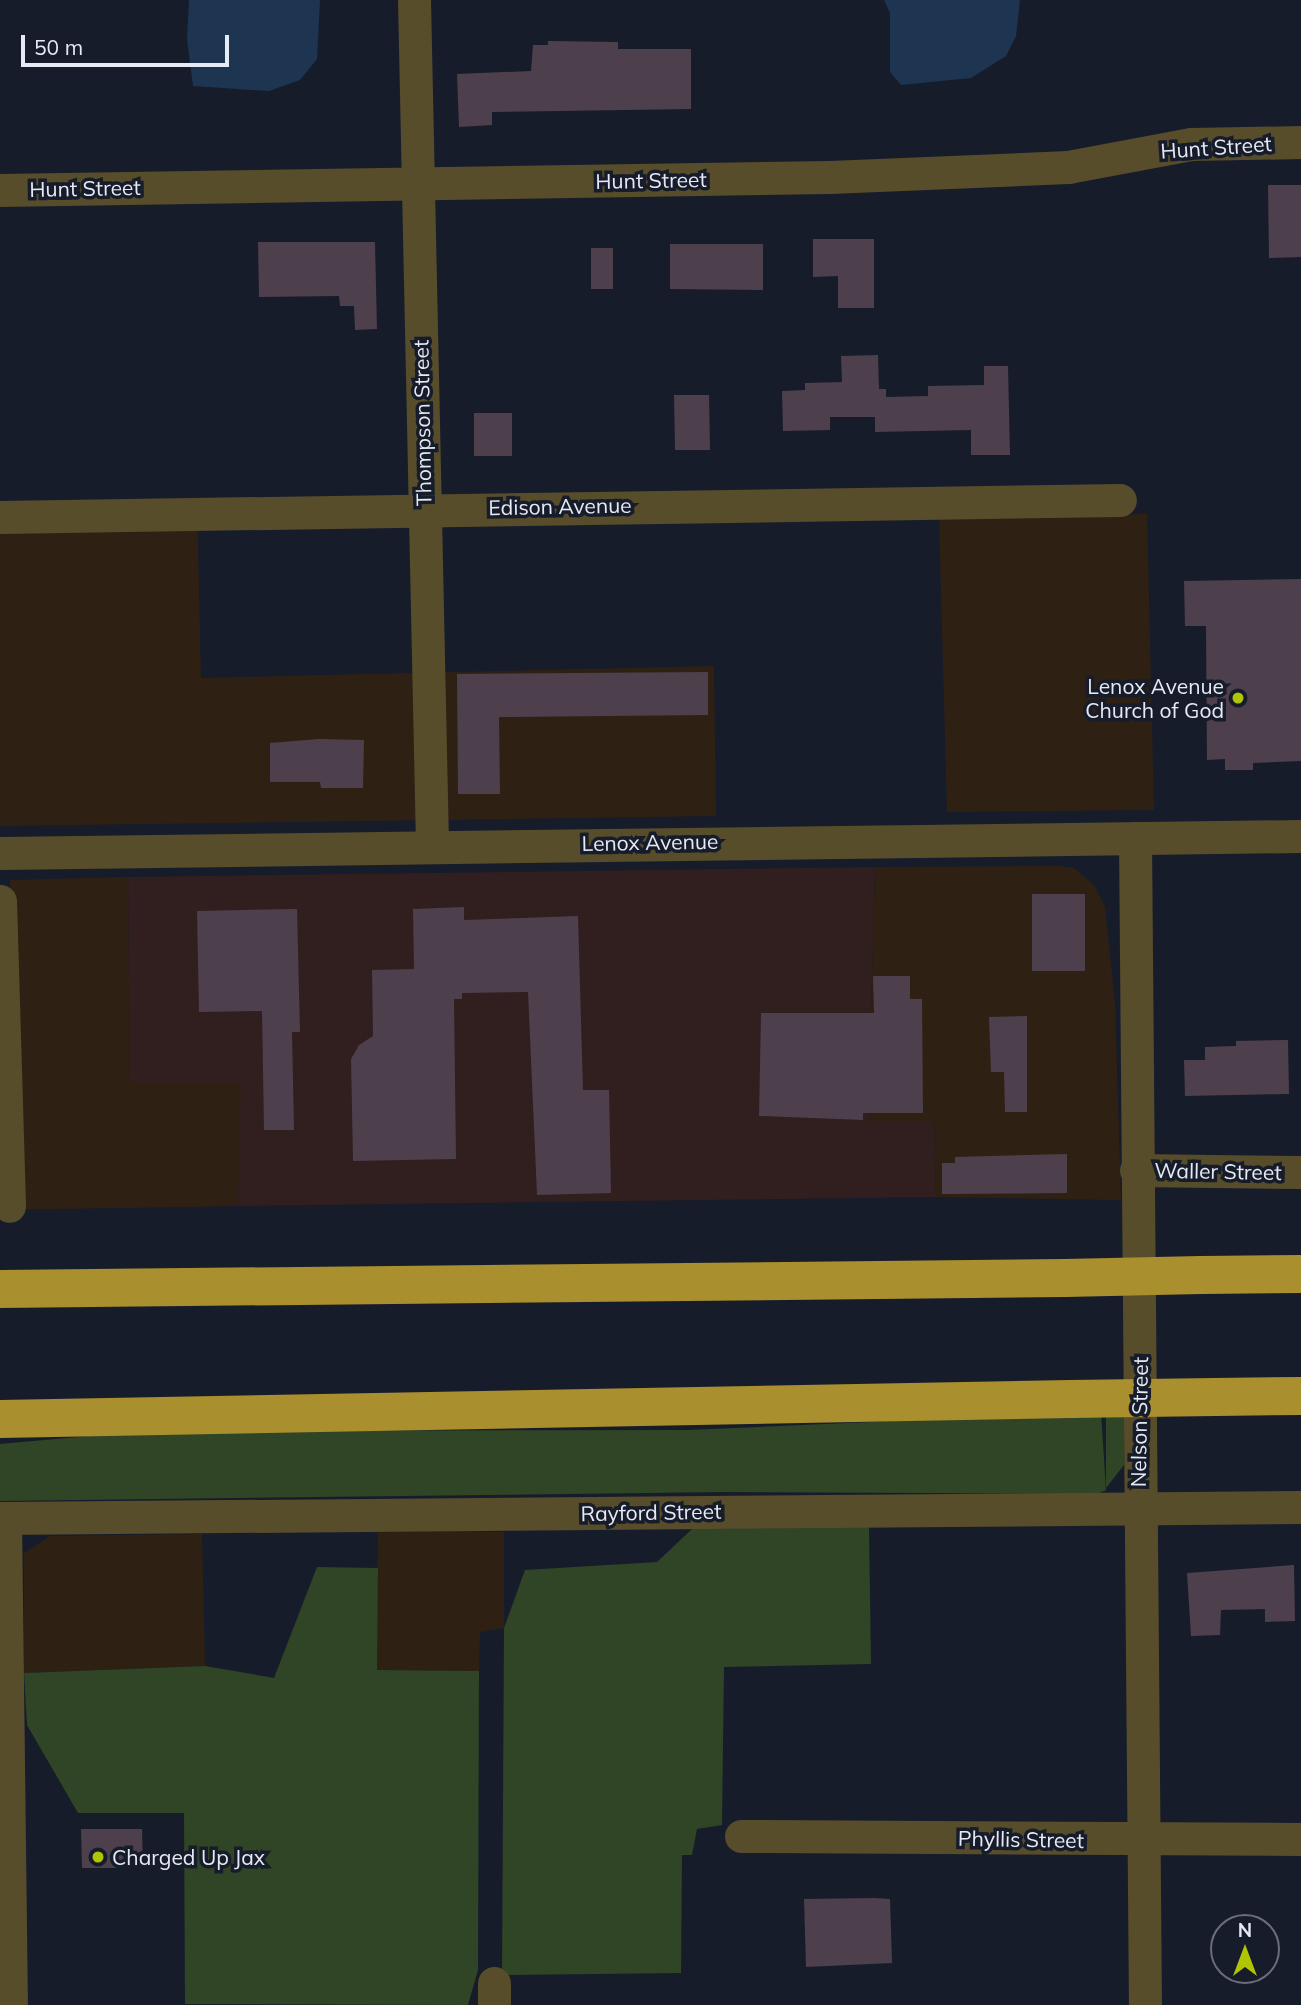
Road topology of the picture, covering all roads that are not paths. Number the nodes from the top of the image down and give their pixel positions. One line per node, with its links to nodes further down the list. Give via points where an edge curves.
1 (414, 0): 3 (street, Thompson Street)
2 (1301, 142): 3 (street, Hunt Street, via 1191,144 1055,167 444,186)
3 (418, 180): 4 (street, Hunt Street); 6 (street, Thompson Street)
4 (0, 190)
5 (1120, 500): 6 (street, Edison Avenue)
6 (424, 508): 7 (street, Edison Avenue); 10 (street, Thompson Street)
7 (0, 517)
8 (1301, 836): 9 (street, Lenox Avenue)
9 (1135, 838): 10 (street, Lenox Avenue); 13 (street, Nelson Street)
10 (432, 845): 11 (street, Lenox Avenue)
11 (0, 853)
12 (0, 901): 15 (street)
13 (1136, 1170): 14 (street, Waller Street); 24 (street, Nelson Street)
14 (1301, 1172)
15 (9, 1206)
16 (1301, 1274): 18 (highway, bridge)
17 (0, 1278): 18 (highway)
18 (202, 1287): 19 (highway)
19 (0, 1289)
20 (1301, 1396): 22 (highway, bridge)
21 (0, 1419): 22 (highway)
22 (109, 1420): 23 (highway)
23 (0, 1432)
24 (1138, 1507): 25 (street, Rayford Street); 26 (street, Rayford Street); 29 (street, Nelson Street)
25 (1301, 1507)
26 (2, 1518): 30 (street)
27 (741, 1836): 29 (street, Phyllis Street)
28 (1301, 1839): 29 (street, Phyllis Street)
29 (1143, 1840): 31 (street, Nelson Street)
30 (11, 2005)
31 (1145, 2005)

